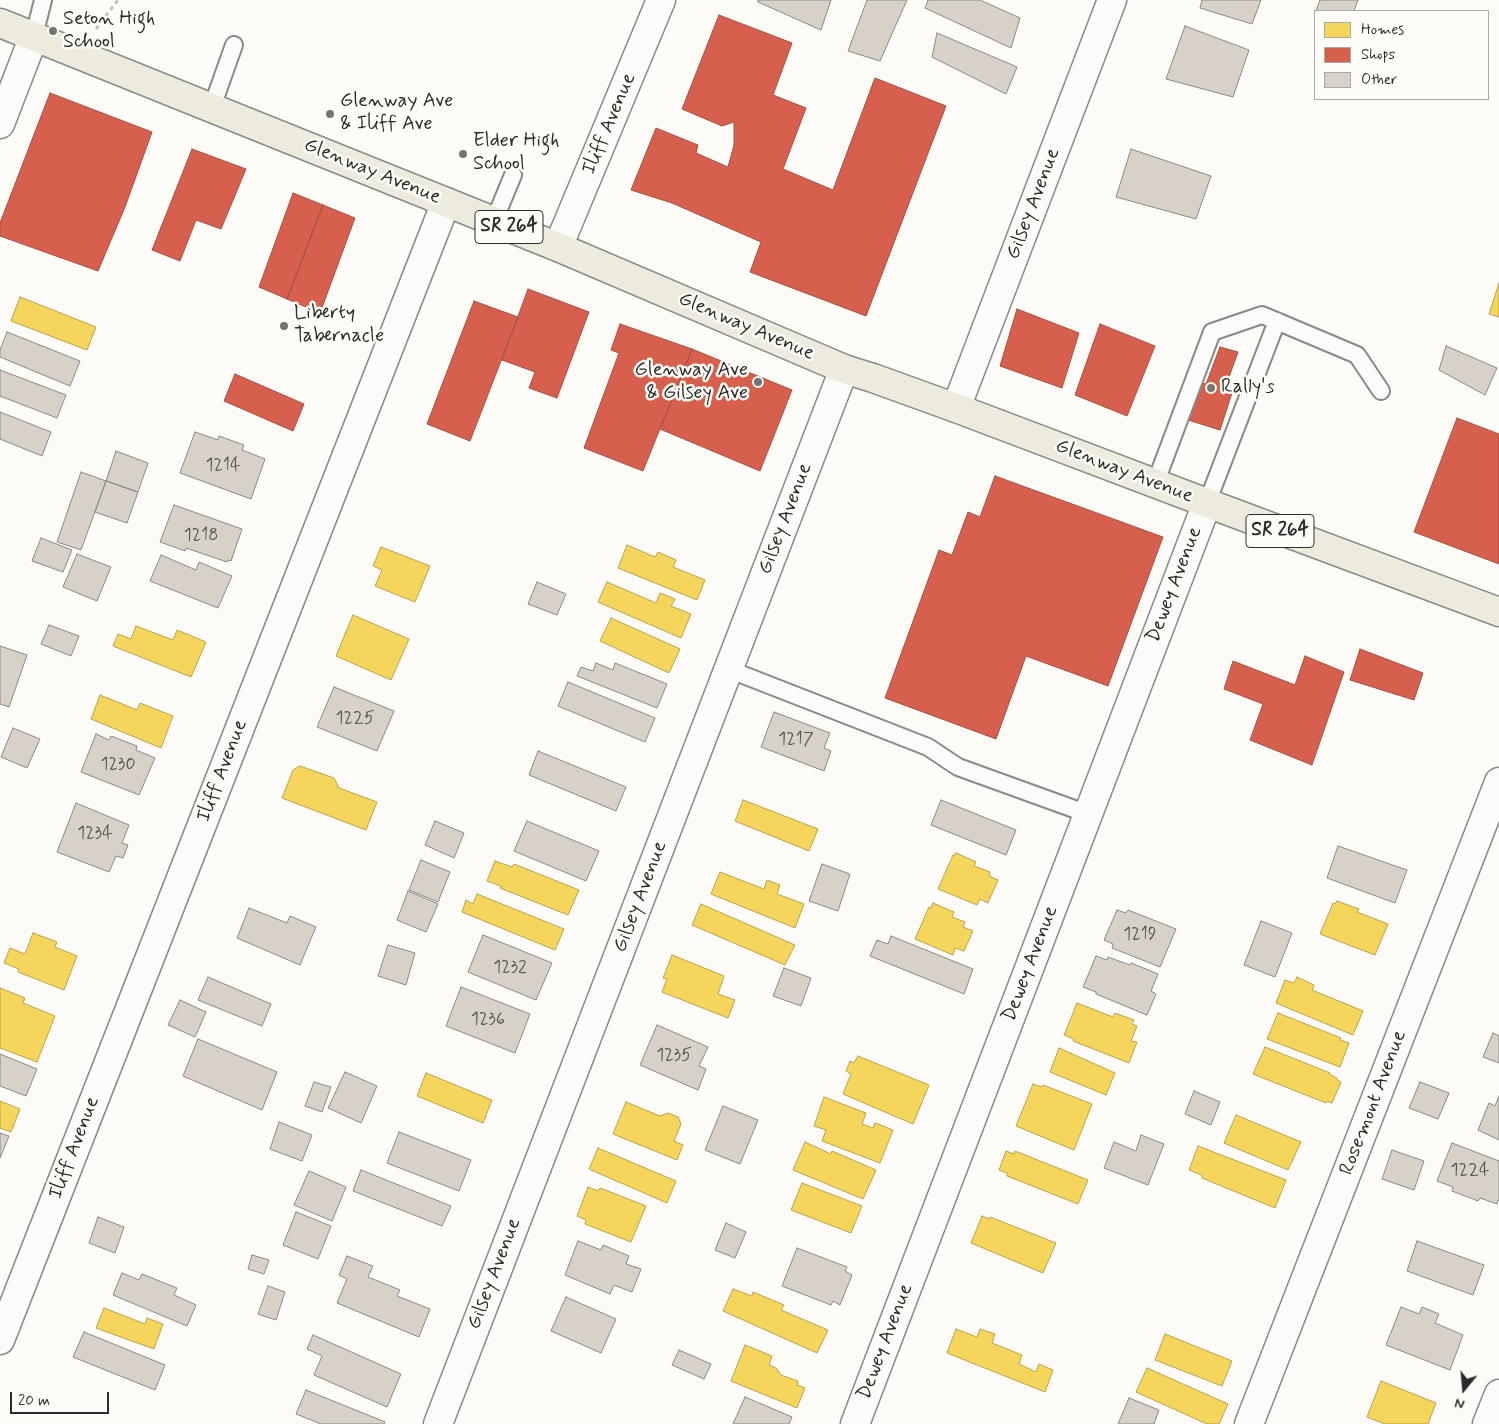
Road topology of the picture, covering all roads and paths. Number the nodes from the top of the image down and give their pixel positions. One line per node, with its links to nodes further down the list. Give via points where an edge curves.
1 (43, 0): 5 (lane)
2 (661, 0): 12 (street, Iliff Avenue)
3 (1112, 0): 16 (street, Gilsey Avenue)
4 (0, 23): 5 (main road, Glenway Avenue / SR 264)
5 (34, 36): 7 (main road, Glenway Avenue / SR 264); 8 (street)
6 (234, 45): 7 (lane)
7 (212, 107): 10 (main road, Glenway Avenue / SR 264)
8 (0, 124)
9 (514, 175): 11 (lane)
10 (446, 202): 11 (main road, Glenway Avenue / SR 264); 23 (street, Iliff Avenue)
11 (494, 221): 12 (main road, Glenway Avenue / SR 264)
12 (558, 247): 14 (main road, Glenway Avenue / SR 264)
13 (1277, 321): 15 (lane, via 1357,355); 17 (lane, via 1262,315 1212,332); 18 (lane)
14 (844, 369): 16 (main road, Glenway Avenue / SR 264); 20 (street, Gilsey Avenue)
15 (1381, 391)
16 (956, 408): 17 (main road, Glenway Avenue / SR 264)
17 (1155, 484): 18 (main road, Glenway Avenue / SR 264)
18 (1206, 503): 19 (main road, Glenway Avenue / SR 264); 22 (street, Dewey Avenue)
19 (1499, 612)
20 (728, 669): 22 (lane, via 928,747 958,767); 25 (street, Gilsey Avenue)
21 (1499, 782): 27 (street, Rosemont Avenue)
22 (1088, 814): 26 (street, Dewey Avenue)
23 (0, 1340)
24 (1499, 1394): 28 (street)
25 (438, 1424)
26 (855, 1424)
27 (1249, 1424)
28 (1487, 1424)

